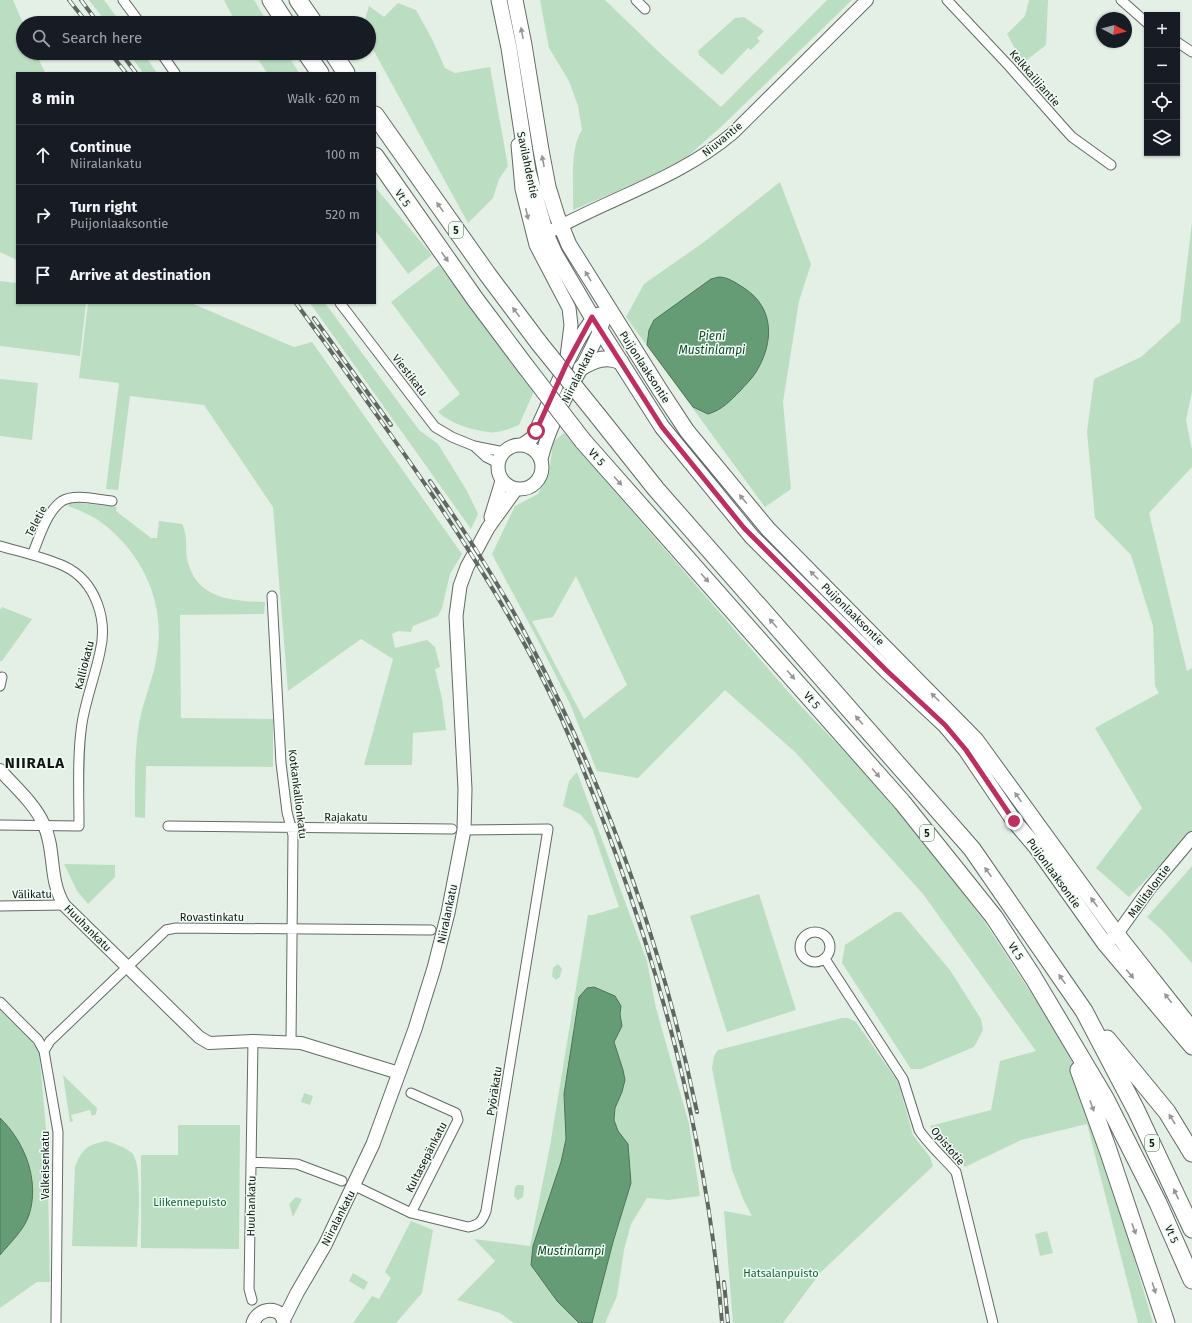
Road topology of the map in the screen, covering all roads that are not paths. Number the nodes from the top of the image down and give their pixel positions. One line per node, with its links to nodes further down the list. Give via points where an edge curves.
1 (123, 0): 11 (street)
2 (271, 0): 12 (highway)
3 (298, 0): 13 (highway)
4 (499, 0): 23 (main road, Savilahdentie)
5 (515, 0): 27 (main road, Savilahdentie, one-way to 5, via 547,181)
6 (636, 0): 10 (street)
7 (867, 0): 27 (street, Niuvantie, via 715,148 678,171)
8 (947, 0): 26 (street, Kelkkailijantie, via 1072,137)
9 (1121, 0): 14 (street)
10 (645, 9)
11 (135, 16)
12 (281, 16)
13 (309, 16)
14 (1144, 20)
15 (1180, 44): 16 (street)
16 (1192, 52)
17 (166, 60): 20 (street)
18 (311, 60): 21 (highway)
19 (338, 60): 22 (highway)
20 (174, 72)
21 (319, 72)
22 (345, 72)
23 (515, 91): 28 (main road, Savilahdentie, via 528,171); 34 (main road, one-way to 34, via 519,167 529,220 536,245 569,308 571,325)
24 (376, 116): 64 (highway, Vt 5 / 5, one-way to 24, bridge, via 972,849 656,489 539,343)
25 (376, 157): 66 (highway, Vt 5 / 5, one-way to 66, bridge, via 466,286 583,441 902,802 994,917)
26 (1111, 165)
27 (560, 226): 28 (street, Niuvantie); 30 (main road, Savilahdentie, one-way to 27)
28 (546, 234): 31 (main road, Savilahdentie)
29 (341, 304): 37 (street, Viestikatu, via 435,427)
30 (608, 309): 31 (main road); 32 (main road, Niiralankatu); 59 (main road, Puijonlaaksontie, one-way to 30, via 976,740 768,529 707,456 687,431)
31 (592, 317): 32 (main road, Puijonlaaksontie); 34 (main road, Niiralankatu)
32 (601, 331): 33 (main road, Puijonlaaksontie); 35 (main road, Niiralankatu)
33 (621, 362): 35 (main road, via 602,359); 60 (main road, Puijonlaaksontie, via 662,427 748,533 945,725 966,750 1014,821 1036,847)
34 (566, 365): 36 (main road, Niiralankatu, via 536,431 529,441)
35 (581, 368): 39 (main road, Niiralankatu, via 550,432)
36 (522, 445): 38 (main road, via 511,446); 39 (main road, via 532,448)
37 (474, 446): 38 (street, Viestikatu); 38 (street, Viestikatu, via 486,457)
38 (501, 458): 40 (main road, via 498,472)
39 (541, 459): 41 (main road, via 542,470 538,481 527,489)
40 (502, 481): 41 (main road); 43 (main road, Niiralankatu)
41 (516, 489): 43 (main road, Niiralankatu)
42 (112, 501): 45 (street, Teletie, via 77,498 63,500 50,516)
43 (488, 528): 52 (main road, Niiralankatu, via 461,579 456,616 465,789)
44 (0, 546): 45 (street, Kalliokatu)
45 (32, 556): 49 (street, Kalliokatu, via 64,566 80,577 95,598 101,615 103,636 82,722 79,826)
46 (272, 596): 51 (street, Kotkankallionkatu, via 281,763)
47 (0, 770): 49 (street, Huuhankatu, via 32,806)
48 (0, 825): 49 (street)
49 (45, 826): 55 (street, Huuhankatu, via 53,878)
50 (168, 826): 51 (street, Rajakatu)
51 (291, 828): 52 (street, Rajakatu); 57 (street, Kotkankallionkatu)
52 (458, 829): 53 (street, Rajakatu); 71 (main road, Niiralankatu, via 448,913 434,968)
53 (548, 829): 76 (street, Pyöräkatu, via 486,1211 481,1222 468,1226)
54 (1192, 838): 59 (street, Mallitalontie, via 1150,888)
55 (64, 905): 56 (street, Välikatu); 62 (street, Huuhankatu)
56 (0, 906)
57 (292, 929): 58 (street, Rovastinkatu); 62 (street, Rovastinkatu, via 166,930); 68 (street, Kotkankallionkatu)
58 (431, 930)
59 (1117, 934): 60 (street, Mallitalontie); 65 (main road, Puijonlaaksontie, one-way to 59)
60 (1105, 944): 69 (main road, Puijonlaaksontie, one-way to 69)
61 (825, 959): 86 (street, Opistotie, via 903,1079 921,1133 956,1172)
62 (127, 967): 67 (street, Huuhankatu, via 204,1041); 70 (street, Rovastinkatu, via 50,1041)
63 (0, 1002): 70 (street, Valkeisenkatu, via 38,1040)
64 (1084, 1012): 73 (highway, one-way to 64, via 1167,1112); 77 (highway, Vt 5 / 5, one-way to 64, via 1136,1110)
65 (1192, 1029)
66 (1064, 1030): 79 (highway, Vt 5 / 5, via 1105,1098 1132,1150); 82 (highway, one-way to 82, via 1108,1150)
67 (253, 1041): 68 (street); 74 (street, Huuhankatu)
68 (291, 1042): 71 (street, via 334,1052)
69 (1192, 1047)
70 (44, 1051): 84 (street, Valkeisenkatu, via 58,1132)
71 (399, 1073): 75 (main road, Niiralankatu, via 373,1144)
72 (412, 1093): 76 (street, Kultasepänkatu, via 456,1112 458,1120)
73 (1192, 1152)
74 (251, 1162): 75 (street, Pyöräkatu, via 297,1164); 80 (street, Huuhankatu)
75 (348, 1183): 76 (street, Pyöräkatu); 78 (main road, Niiralankatu, via 325,1245)
76 (411, 1214)
77 (1192, 1229)
78 (304, 1280): 81 (main road, Niiralankatu); 83 (main road, Niiralankatu)
79 (1192, 1280)
80 (252, 1300)
81 (272, 1310): 83 (main road, via 280,1314); 85 (main road, Niiralankatu, via 257,1315)
82 (1163, 1320)
83 (284, 1321)
84 (56, 1323)
85 (253, 1323)
86 (993, 1323)

